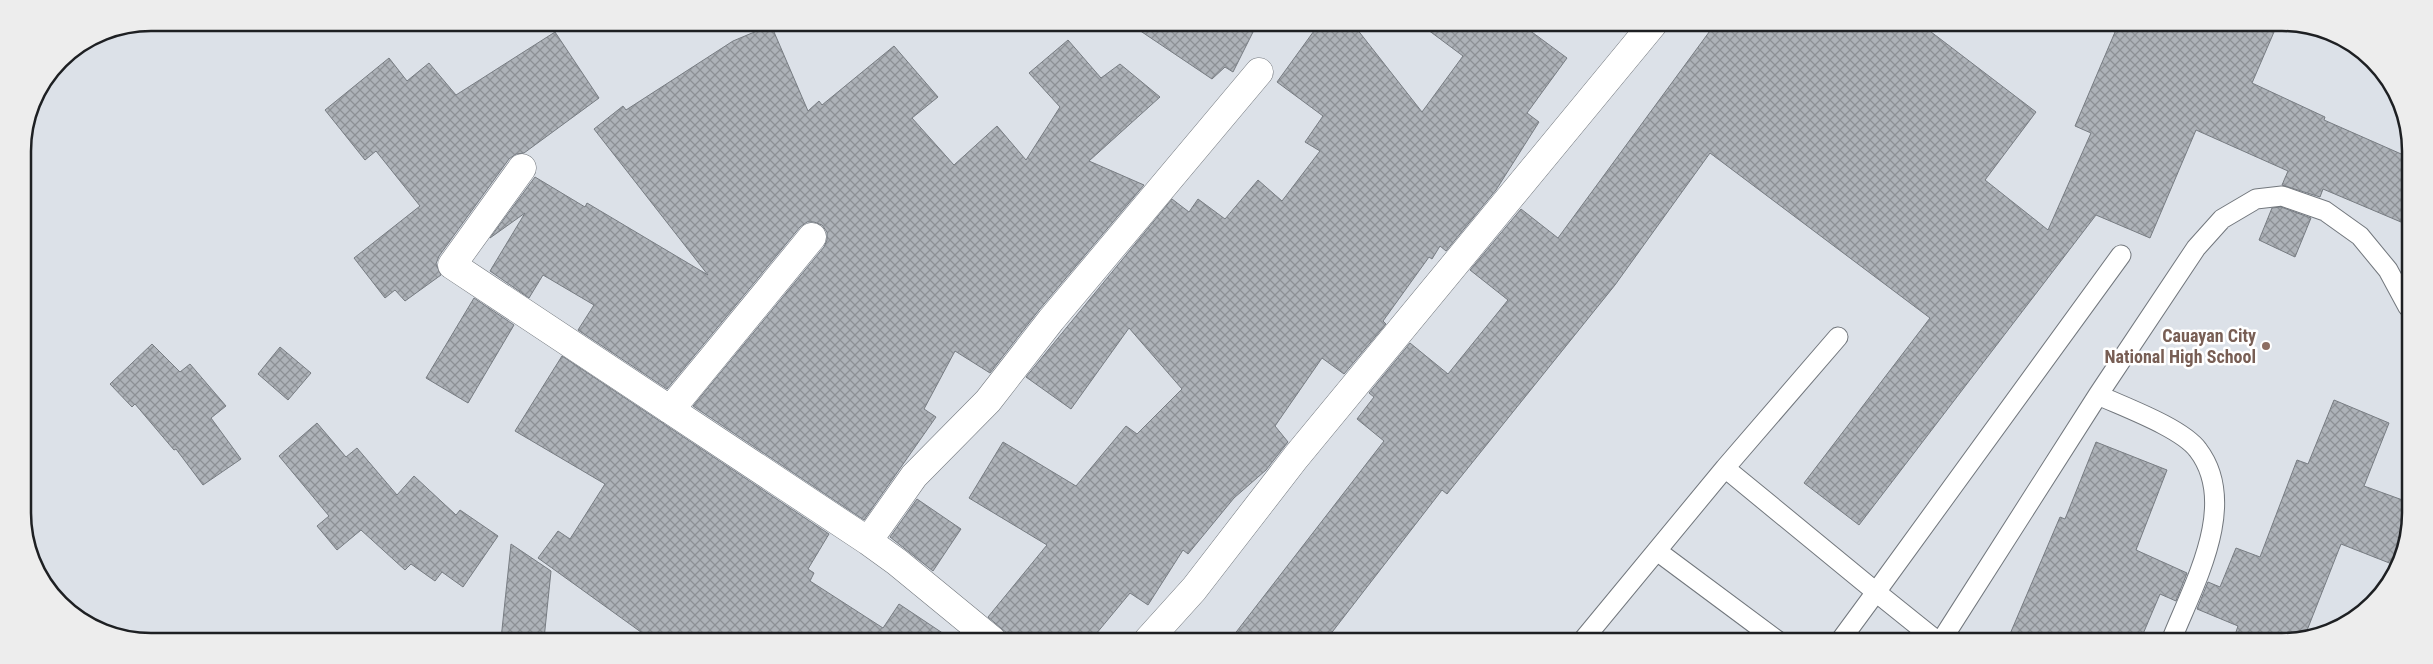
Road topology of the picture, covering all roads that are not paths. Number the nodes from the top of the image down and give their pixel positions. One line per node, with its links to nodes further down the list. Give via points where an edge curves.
1 (1647, 31): 21 (street, via 1296,457 1194,589)
2 (1259, 72): 11 (street, via 1051,320 988,401 914,476)
3 (522, 168): 9 (street, via 452,265)
4 (812, 237): 9 (street)
5 (2121, 255): 13 (lane)
6 (2402, 296): 8 (lane, via 2388,270 2360,236 2325,211 2282,196 2256,199 2222,219 2196,248)
7 (1838, 337): 10 (lane)
8 (2098, 395): 18 (lane); 19 (lane, via 2180,434 2198,449 2210,472 2216,505 2211,541)
9 (670, 410): 11 (street)
10 (1725, 468): 12 (lane); 13 (lane)
11 (868, 541): 20 (street)
12 (1657, 551): 14 (lane); 15 (lane)
13 (1876, 592): 16 (lane); 17 (lane)
14 (1589, 632)
15 (1766, 632)
16 (1846, 632)
17 (1926, 632)
18 (1947, 632)
19 (2175, 632)
20 (983, 633)
21 (1155, 633)

